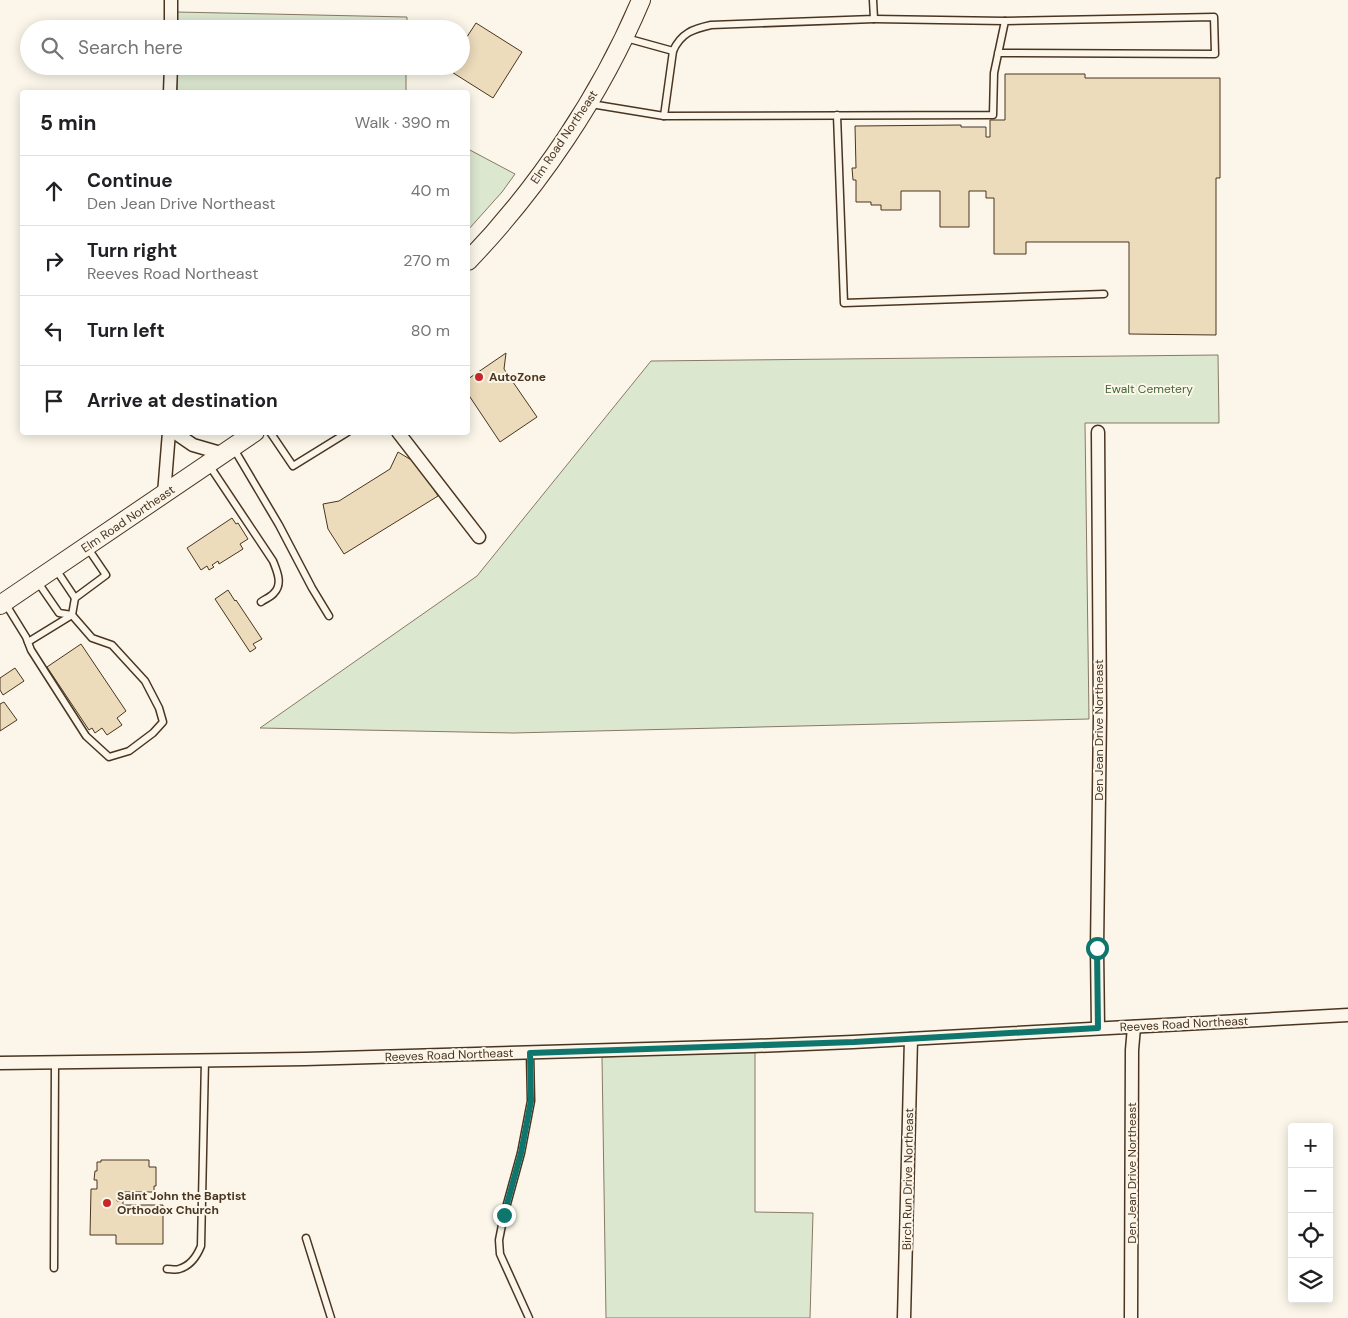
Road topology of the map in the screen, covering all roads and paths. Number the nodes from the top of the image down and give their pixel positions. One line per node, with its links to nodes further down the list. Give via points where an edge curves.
1 (171, 0): 5 (street)
2 (641, 0): 7 (main road, Elm Road Northeast)
3 (873, 0): 4 (lane)
4 (874, 19): 6 (lane); 8 (lane, via 711,25 687,33)
5 (171, 20)
6 (1005, 21): 9 (lane); 9 (lane, via 1214,18 1215,54)
7 (624, 38): 8 (lane); 12 (main road, Elm Road Northeast)
8 (673, 50): 13 (lane)
9 (998, 53): 14 (lane, via 993,114)
10 (171, 75): 11 (street)
11 (170, 90)
12 (587, 104): 13 (lane); 15 (main road, Elm Road Northeast, via 528,190)
13 (664, 116): 14 (lane)
14 (837, 116): 16 (lane, via 844,303)
15 (470, 259)
16 (1104, 294)
17 (1098, 432): 39 (street, Den Jean Drive Northeast)
18 (169, 435): 26 (street)
19 (178, 435): 24 (street, via 193,445)
20 (251, 435): 24 (main road, Elm Road Northeast)
21 (272, 435): 22 (lane, via 292,466)
22 (343, 435)
23 (400, 435): 27 (street)
24 (229, 451): 25 (main road, Elm Road Northeast); 35 (lane, via 279,525)
25 (209, 465): 26 (main road, Elm Road Northeast); 32 (lane, via 273,561 279,582 275,592)
26 (164, 494): 28 (main road, Elm Road Northeast)
27 (479, 537)
28 (87, 546): 29 (main road, Elm Road Northeast); 31 (lane, via 106,575)
29 (55, 568): 30 (main road, Elm Road Northeast); 31 (lane)
30 (36, 580): 33 (main road, Elm Road Northeast); 34 (lane, via 59,613)
31 (75, 598): 34 (lane)
32 (261, 602)
33 (2, 603): 36 (lane)
34 (72, 615): 36 (lane); 36 (lane, via 92,638 112,645 145,681 159,708 162,722 153,734 128,751 110,757 86,736)
35 (329, 616)
36 (28, 642)
37 (1348, 1015): 38 (street, Reeves Road Northeast)
38 (1134, 1027): 39 (street, Reeves Road Northeast); 51 (street, Den Jean Drive Northeast)
39 (1098, 1028): 40 (street, Reeves Road Northeast)
40 (911, 1039): 41 (street, Reeves Road Northeast); 50 (street, Birch Run Drive Northeast)
41 (530, 1053): 42 (street, Reeves Road Northeast); 49 (lane, via 531,1101 499,1240 500,1254)
42 (205, 1060): 43 (street, Reeves Road Northeast); 47 (lane, via 201,1246 190,1263 179,1269)
43 (55, 1062): 44 (street, Reeves Road Northeast); 46 (lane)
44 (0, 1063)
45 (306, 1238): 48 (lane)
46 (54, 1268)
47 (167, 1268)
48 (331, 1318)
49 (529, 1318)
50 (904, 1318)
51 (1131, 1318)

